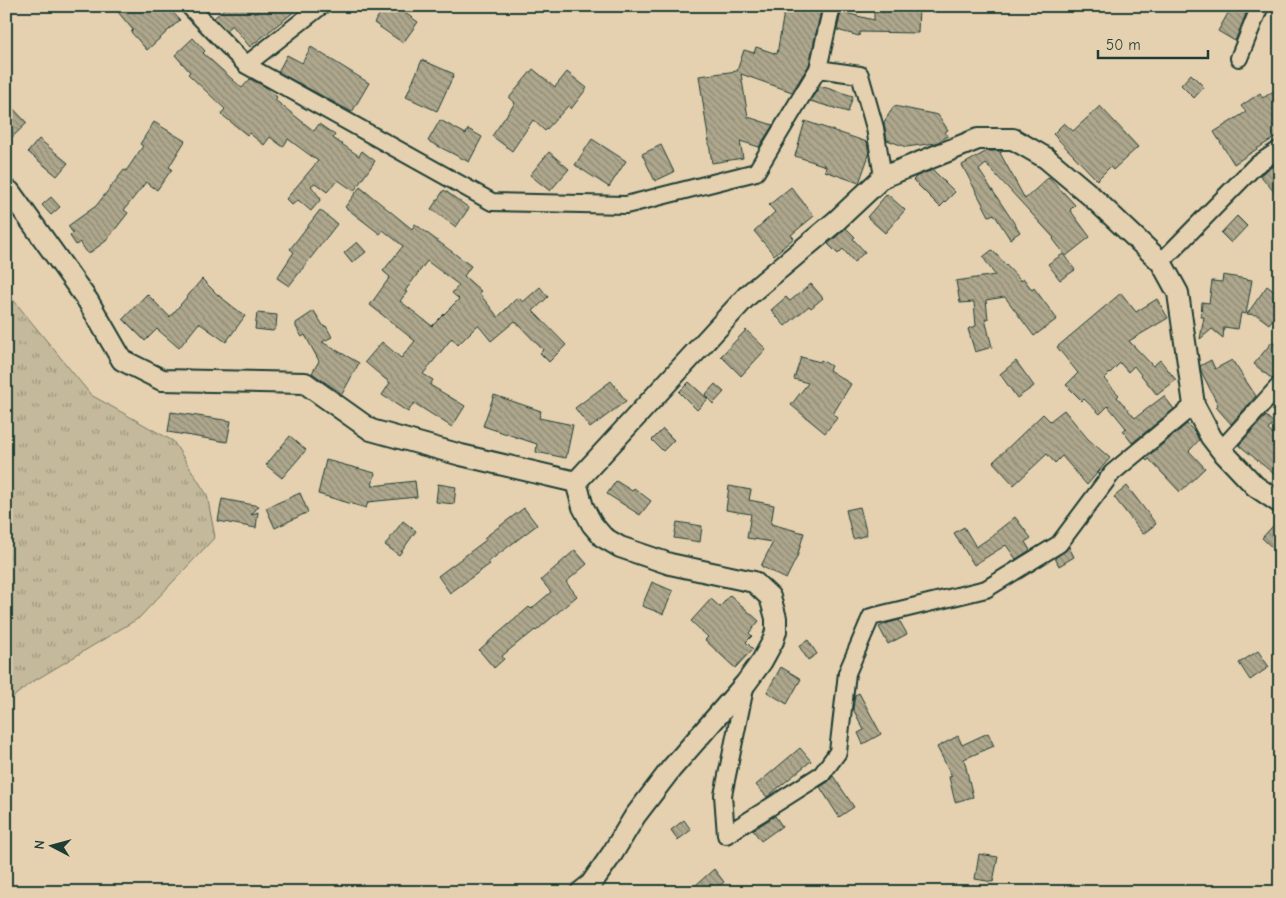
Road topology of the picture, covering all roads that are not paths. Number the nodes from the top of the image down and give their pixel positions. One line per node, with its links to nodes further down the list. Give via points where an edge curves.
1 (188, 6): 6 (street)
2 (321, 6): 6 (street)
3 (832, 6): 7 (street)
4 (1260, 6): 5 (street)
5 (1239, 58)
6 (246, 65): 7 (street, via 492,202 626,204 756,172)
7 (818, 69): 9 (street, via 860,75 875,128)
8 (1280, 149): 11 (street, via 1255,166)
9 (883, 177): 11 (main road, via 978,139 1013,139 1046,158); 15 (main road, via 747,296)
10 (8, 189): 15 (main road, via 88,301 122,360 162,380 305,383 371,430)
11 (1161, 262): 13 (main road, via 1178,294)
12 (1280, 385): 14 (street)
13 (1194, 405): 14 (main road); 17 (street, via 1112,473 1059,544 986,589 871,617 847,673 838,752 822,774 726,835 723,795)
14 (1221, 450): 16 (main road, via 1255,486)
15 (576, 482): 17 (main road, via 583,507 603,537 620,547 670,564 754,582 770,597 776,631 762,661)
16 (1280, 503)
17 (746, 683): 18 (main road, via 670,769 591,884)
18 (581, 892)

